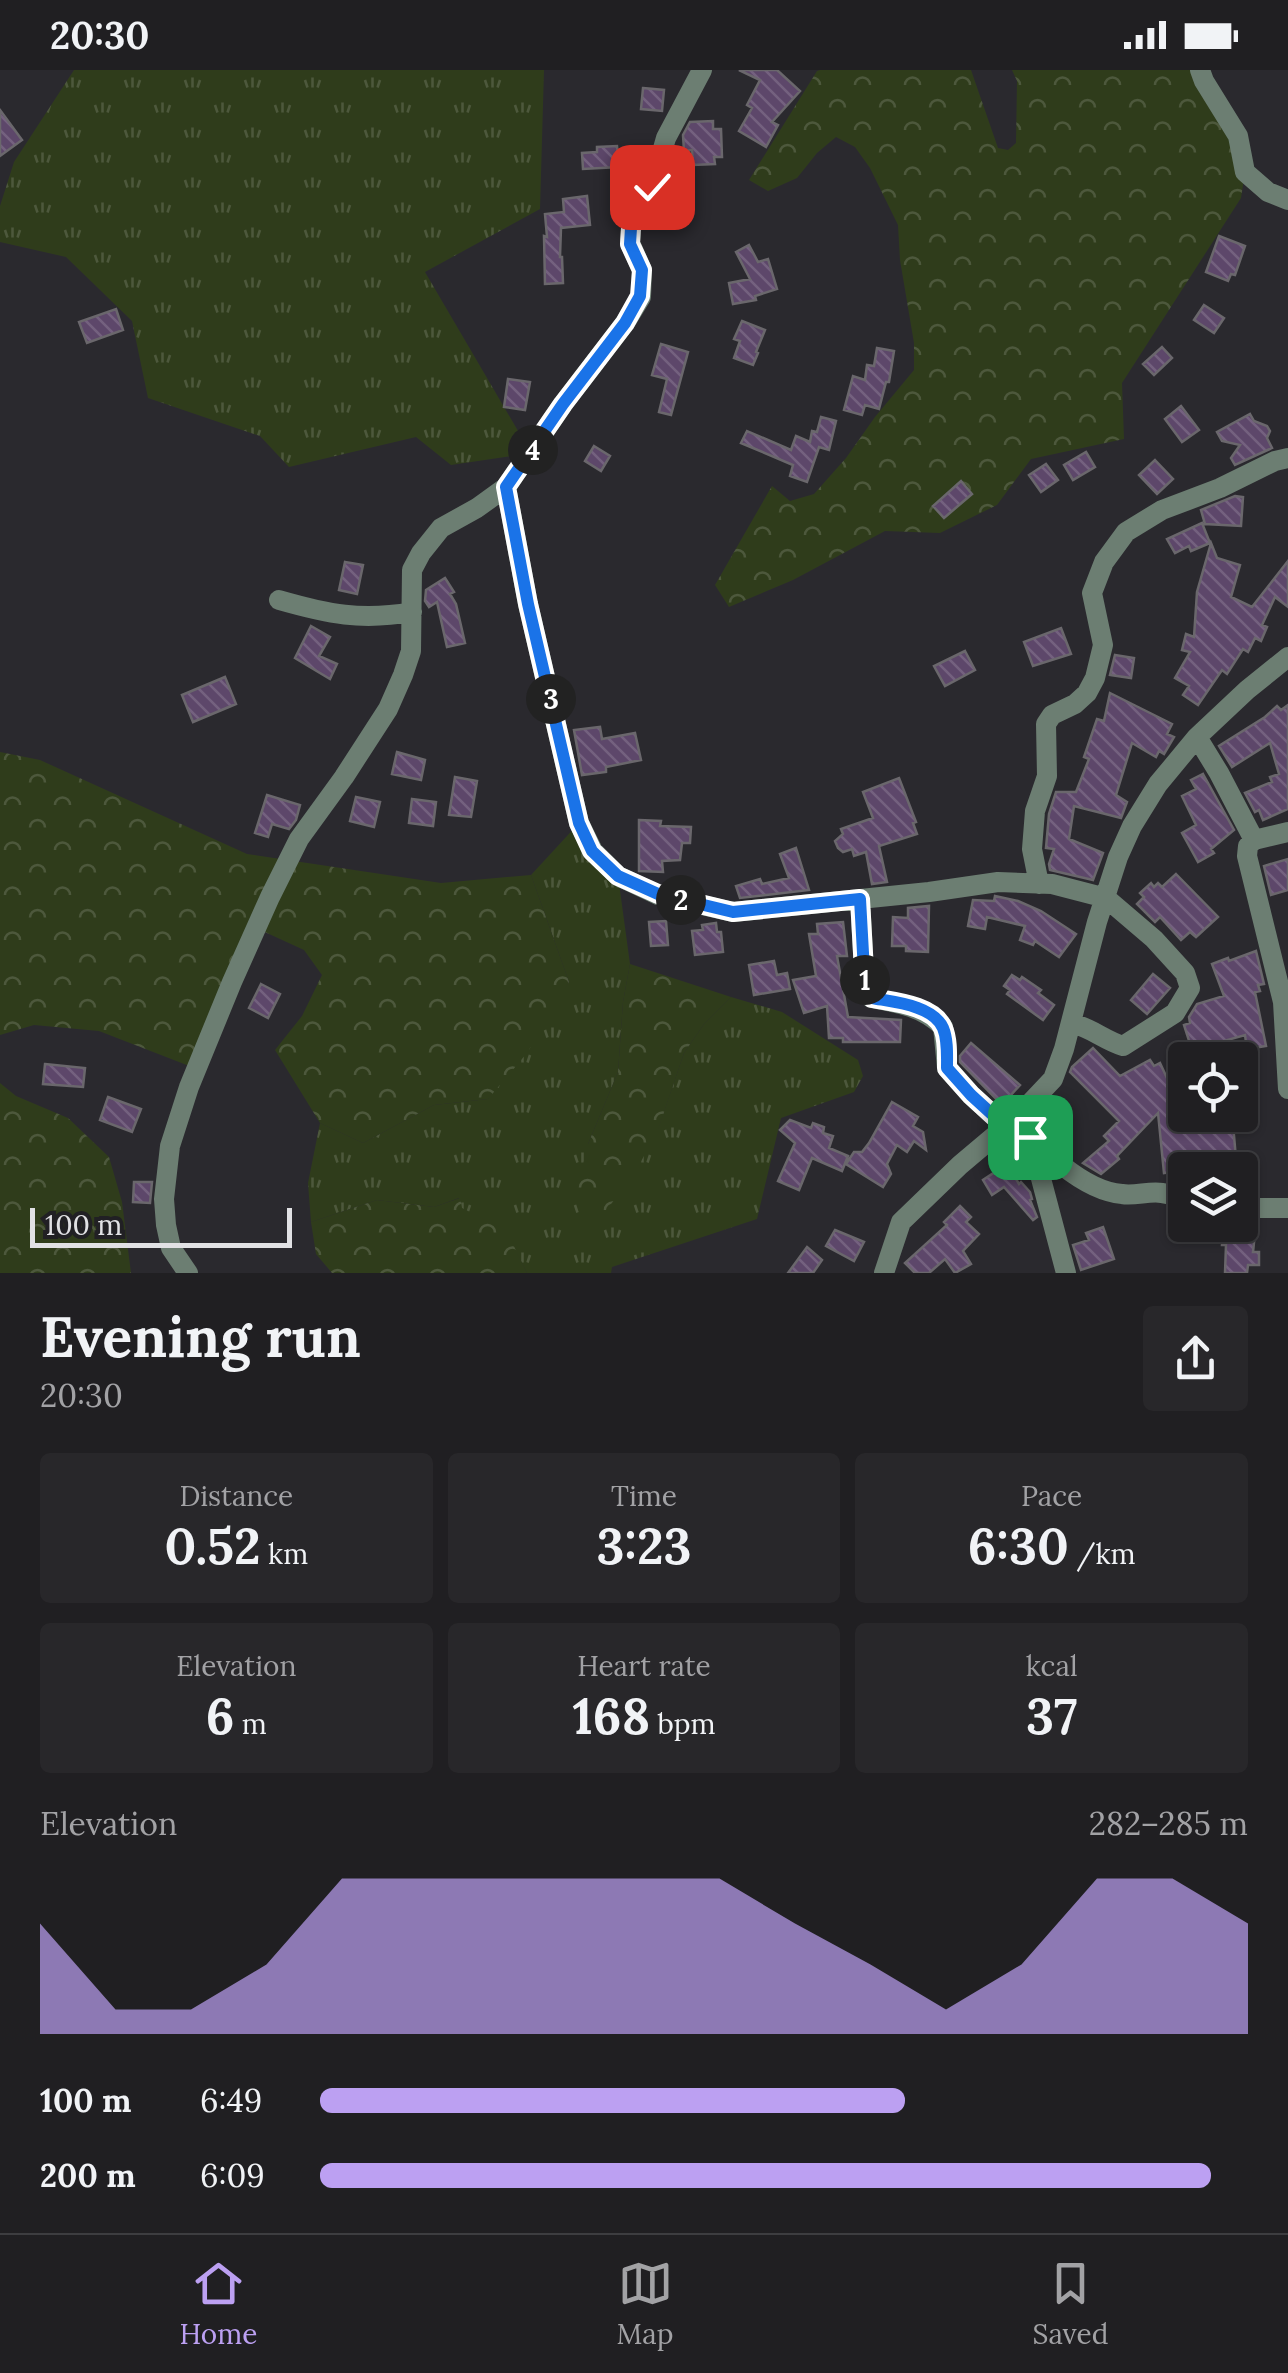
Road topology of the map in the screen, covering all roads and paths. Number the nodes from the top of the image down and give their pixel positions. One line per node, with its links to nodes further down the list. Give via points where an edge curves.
1 (702, 70): 5 (street, via 631,228 630,244 642,270 640,296)
2 (1200, 70): 3 (street, via 1238,136 1245,172)
3 (1288, 200)
4 (1288, 458): 12 (street, via 1162,510 1126,532 1104,562 1092,593 1103,645 1095,678 1087,693 1046,724 1047,776 1032,849)
5 (506, 487): 7 (street, via 441,528 421,553 412,570); 14 (street, via 568,780 592,851 618,876 658,894 733,912)
6 (279, 600): 7 (street, via 329,614)
7 (412, 612): 23 (street, via 410,651 388,709 292,854 189,1087 170,1146 164,1199 171,1248)
8 (1288, 657): 9 (street)
9 (1197, 738): 11 (street); 13 (street, via 1132,826)
10 (1288, 832): 11 (street)
11 (1254, 840): 15 (street, via 1246,856)
12 (1040, 884): 13 (street); 14 (street, via 998,882)
13 (1106, 898): 16 (street); 16 (street, via 1154,939 1190,988 1174,1013 1122,1046)
14 (860, 899): 18 (street, via 865,989 872,998 932,1016 943,1027 947,1068 971,1095)
15 (1286, 1004): 17 (street)
16 (1071, 1024): 18 (street, via 1053,1078)
17 (1288, 1089)
18 (1011, 1122): 19 (street); 24 (street, via 901,1222)
19 (1030, 1137): 20 (street, via 1101,1190); 25 (street)
20 (1168, 1194)
21 (1258, 1208): 22 (street)
22 (1288, 1208)
23 (188, 1273)
24 (884, 1273)
25 (1066, 1273)

